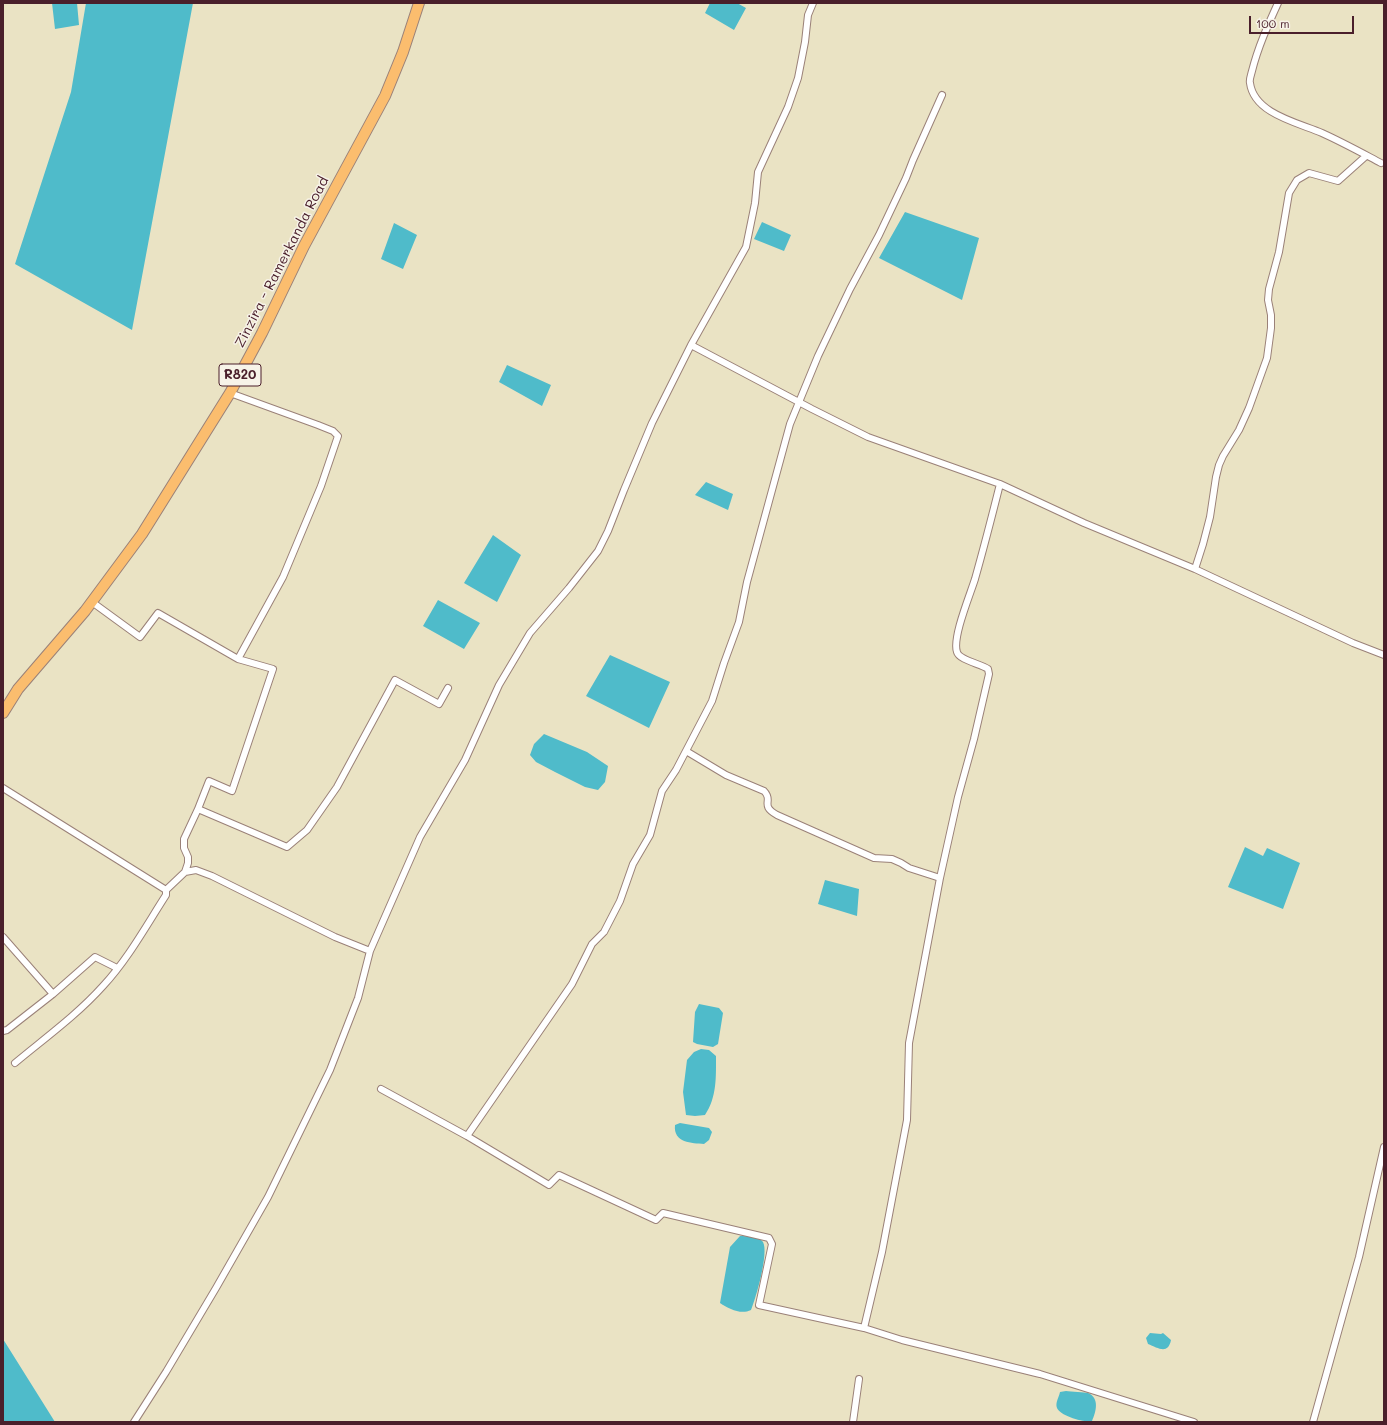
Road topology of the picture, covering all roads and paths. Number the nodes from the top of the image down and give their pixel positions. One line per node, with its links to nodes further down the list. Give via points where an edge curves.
1 (420, 3): 8 (main road, Zinzira - Ramerkanda Road / R820, via 385,96 304,246)
2 (813, 3): 7 (street, via 808,15 798,78 791,100 758,172 746,247)
3 (1278, 3): 5 (street, via 1255,59 1250,83 1256,98 1261,105 1288,121 1321,133)
4 (942, 95): 17 (street, via 906,178 818,356 790,424 747,582 739,622 712,700)
5 (1366, 156): 6 (street); 10 (street, via 1338,181 1309,173 1297,180 1289,193 1279,252 1269,289 1271,328 1267,358 1249,408 1219,466 1210,517)
6 (1381, 163)
7 (691, 345): 9 (street, via 868,437); 24 (street, via 652,424 598,550 530,633 499,685 464,760 420,837)
8 (230, 393): 11 (main road, Zinzira - Ramerkanda Road / R820, via 142,534); 14 (street, via 323,427 338,436 321,486 283,577)
9 (1000, 484): 10 (street, via 1084,523); 21 (street, via 956,639 957,653 960,657 983,666 988,669 989,674)
10 (1195, 569): 13 (street)
11 (92, 602): 14 (street, via 140,637 158,613); 16 (main road, Zinzira - Ramerkanda Road / R820, via 18,689)
12 (1384, 647): 13 (street)
13 (1383, 655)
14 (238, 659): 19 (street, via 273,669 232,791 209,781)
15 (448, 688): 19 (street, via 439,704 395,680 337,787 307,830 287,847)
16 (3, 713)
17 (686, 751): 21 (street, via 726,775 764,791 767,808 777,815 874,858 892,859 909,868); 30 (street, via 662,791 650,835 633,864 620,901 604,932 592,944 572,984)
18 (3, 788): 22 (street)
19 (198, 809): 20 (street, via 184,839 188,857)
20 (185, 872): 22 (street); 24 (street, via 196,870 212,876 335,937)
21 (940, 878): 32 (street, via 909,1043 907,1120 882,1252)
22 (166, 890): 25 (street, via 166,895)
23 (3, 937): 26 (street)
24 (370, 951): 34 (street, via 358,998 330,1070 268,1197 212,1295)
25 (117, 968): 26 (street, via 95,957); 28 (street, via 103,986 72,1016)
26 (53, 994): 27 (street)
27 (3, 1031)
28 (15, 1063)
29 (380, 1089): 30 (street)
30 (467, 1136): 32 (street, via 549,1185 559,1175 656,1220 663,1213 770,1238 772,1244 759,1305)
31 (1384, 1147): 37 (street, via 1359,1257)
32 (864, 1328): 36 (street, via 902,1340 1040,1374)
33 (859, 1379): 35 (street)
34 (134, 1422)
35 (853, 1422)
36 (1194, 1422)
37 (1313, 1422)

